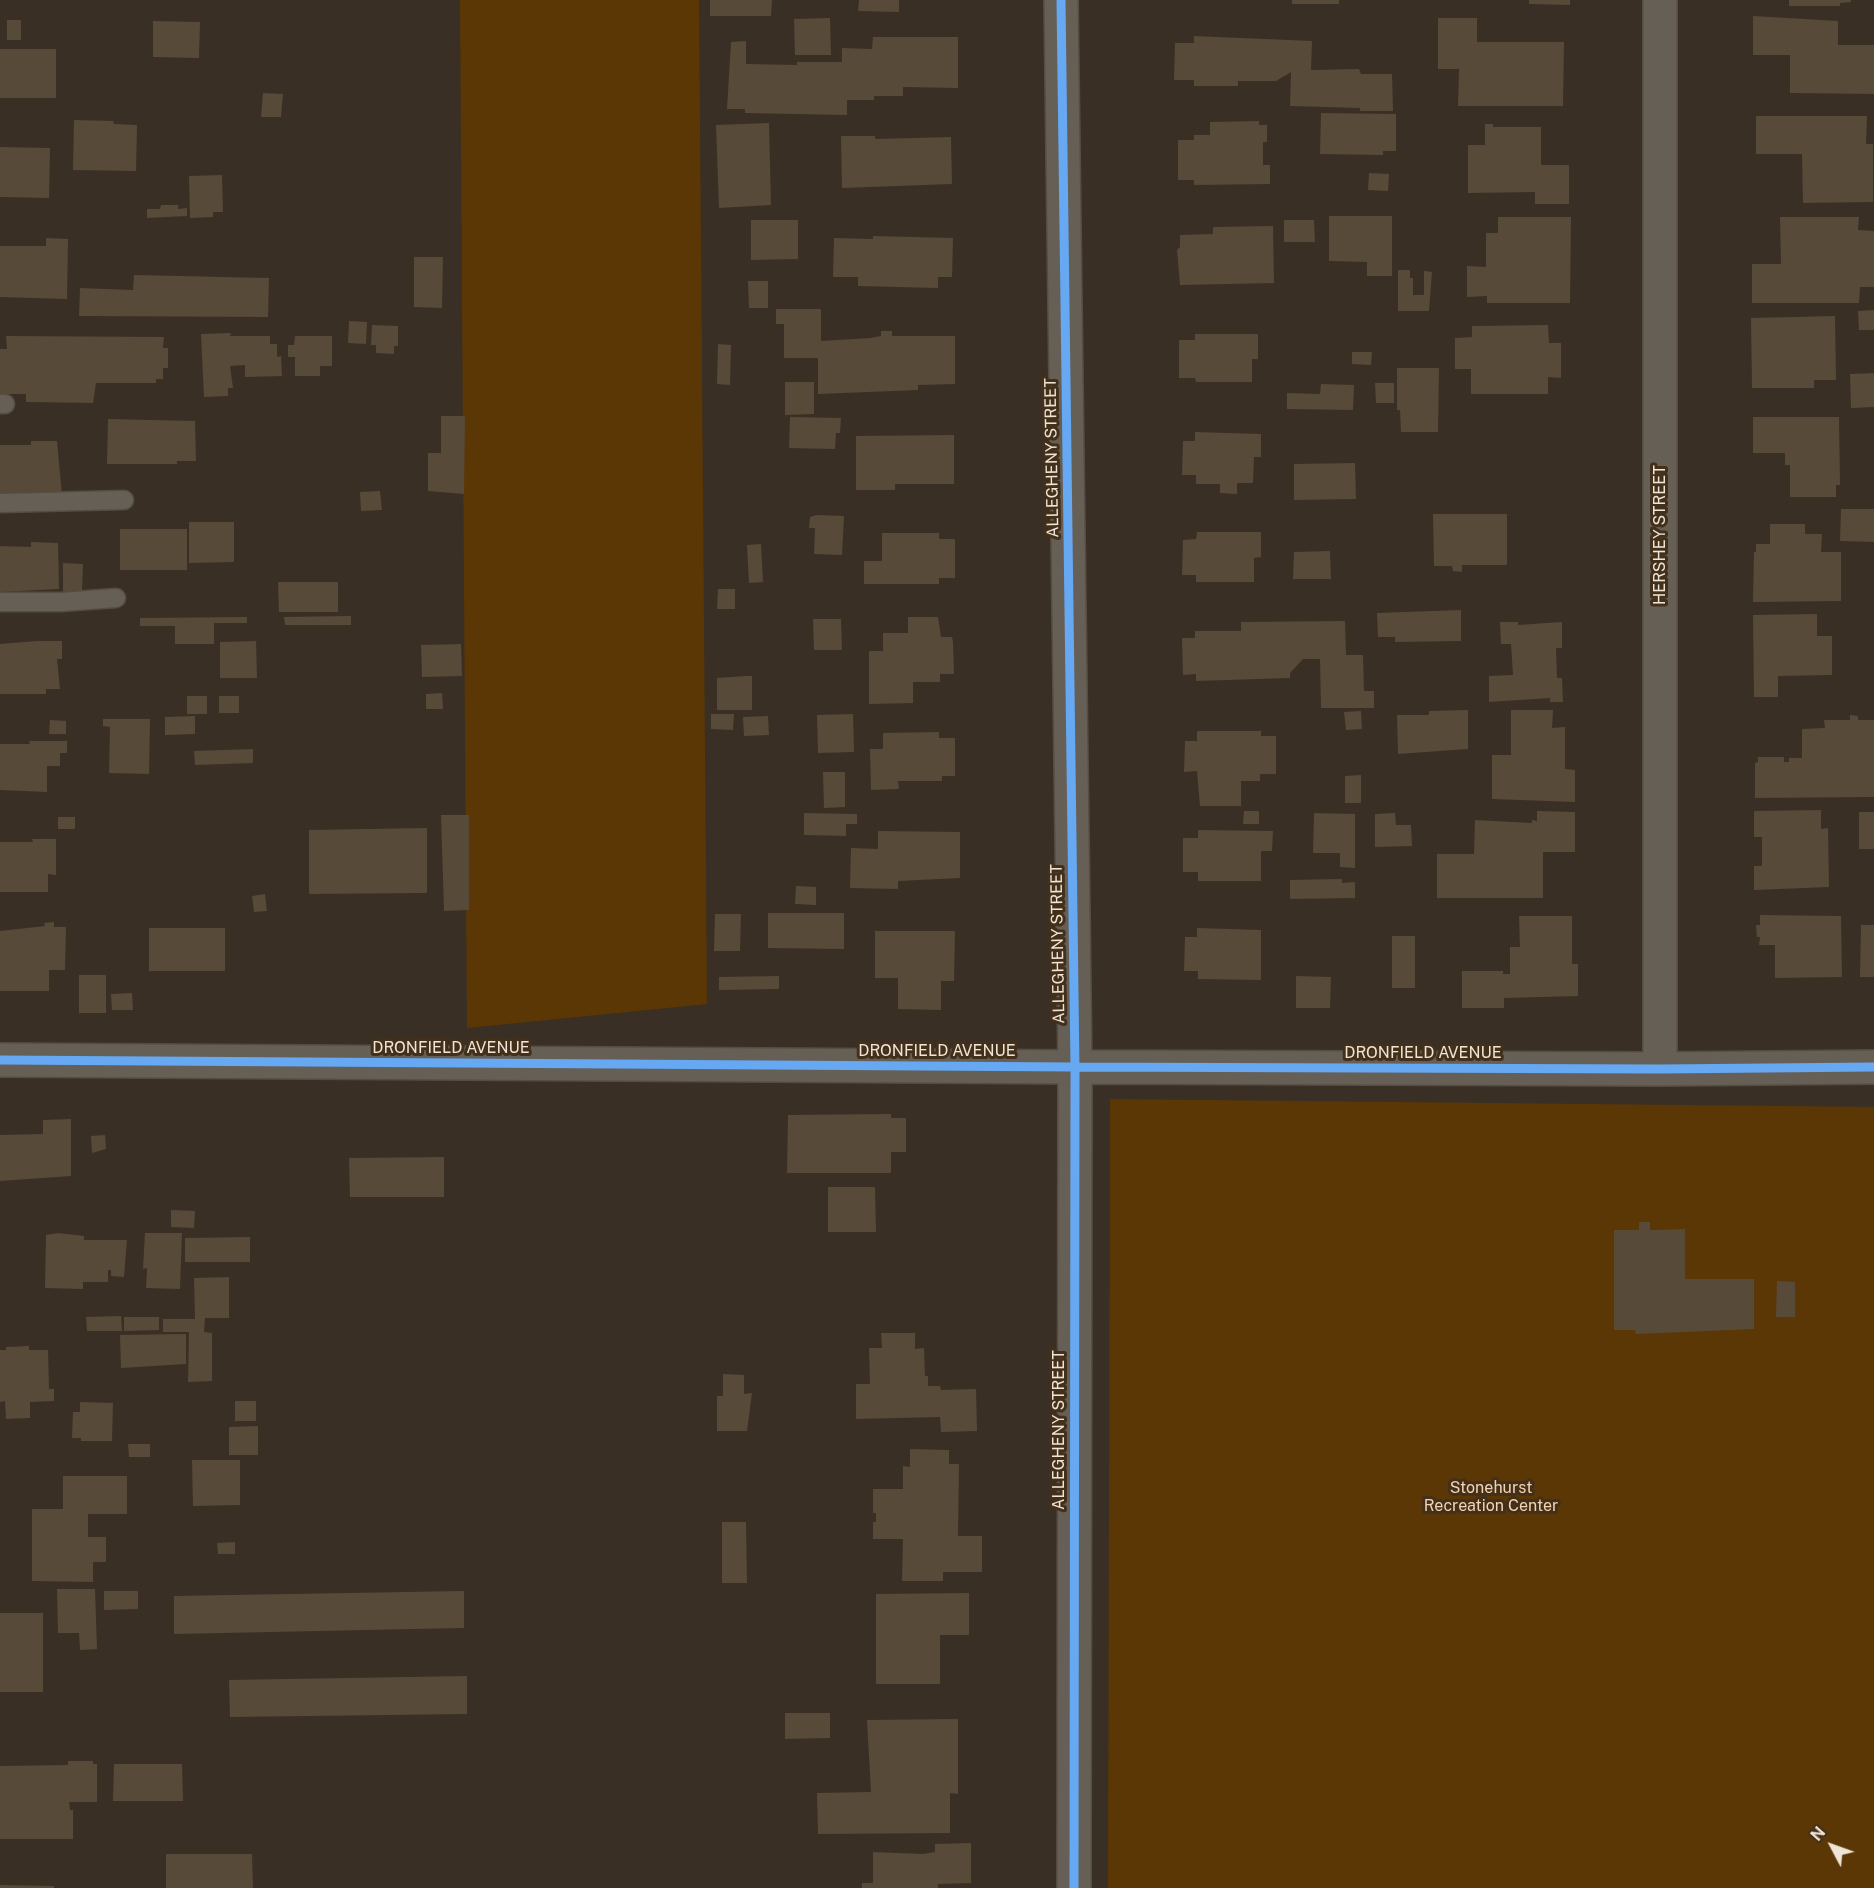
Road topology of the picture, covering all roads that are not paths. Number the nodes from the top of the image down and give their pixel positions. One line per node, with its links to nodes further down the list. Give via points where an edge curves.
1 (1061, 0): 8 (street, ALLEGHENY STREET)
2 (1660, 0): 10 (street, HERSHEY STREET)
3 (124, 500): 4 (lane)
4 (0, 503)
5 (116, 598): 6 (lane)
6 (0, 602)
7 (0, 1060): 8 (street, DRONFIELD AVENUE)
8 (1075, 1067): 10 (street, DRONFIELD AVENUE); 11 (street, ALLEGHENY STREET)
9 (1874, 1067): 10 (street, DRONFIELD AVENUE)
10 (1660, 1069)
11 (1074, 1888)

